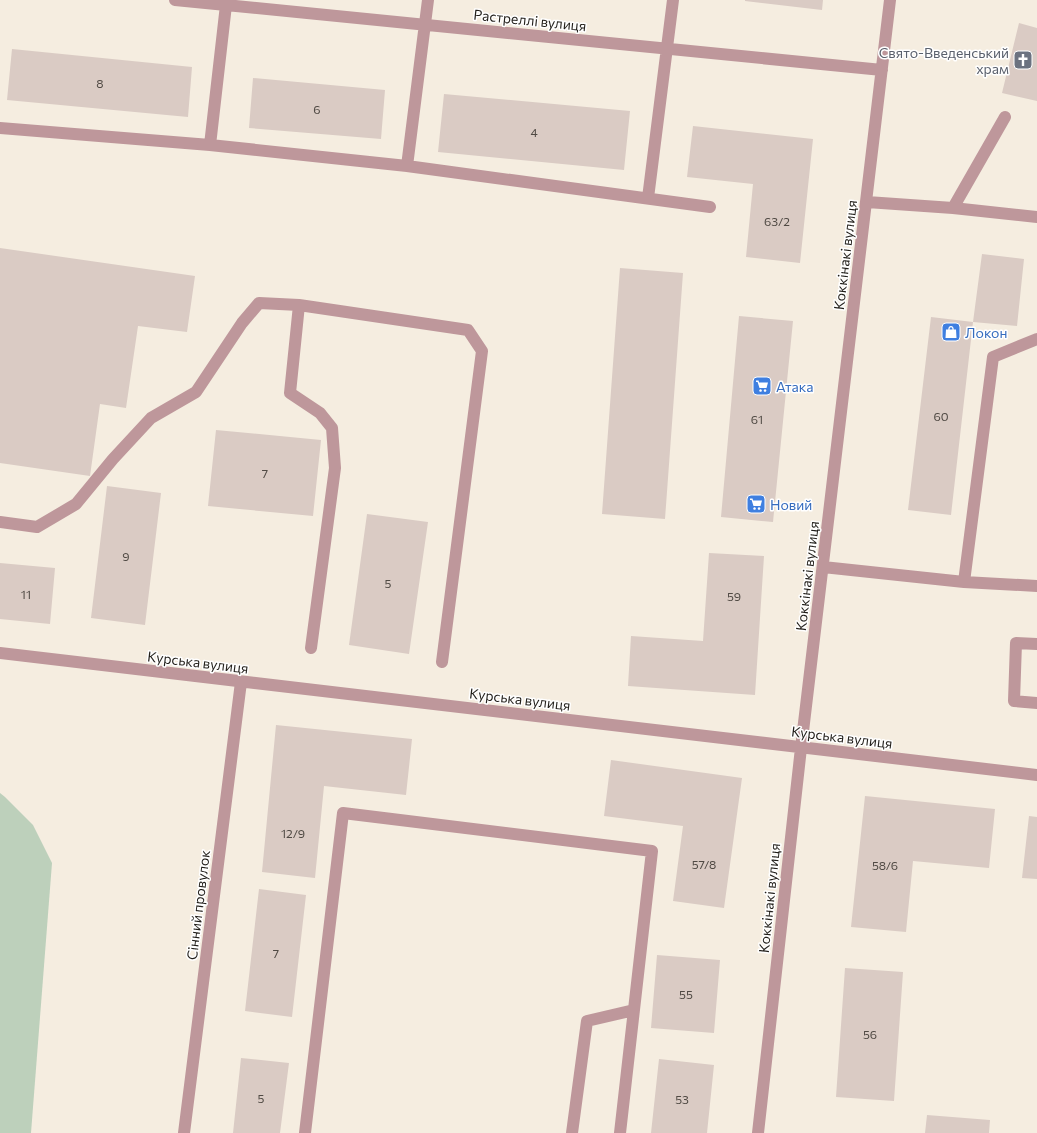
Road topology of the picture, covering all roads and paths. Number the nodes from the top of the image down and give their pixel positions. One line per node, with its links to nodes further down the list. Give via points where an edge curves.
1 (176, 0): 5 (street, Растреллі вулиця)
2 (428, 0): 6 (street)
3 (673, 0): 7 (street)
4 (890, 0): 8 (street, Коккінакі вулиця)
5 (226, 5): 6 (street, Растреллі вулиця); 11 (street)
6 (425, 24): 7 (street, Растреллі вулиця); 12 (street)
7 (667, 48): 8 (street, Растреллі вулиця); 13 (street)
8 (882, 70): 14 (street, Коккінакі вулиця)
9 (1005, 117): 16 (street)
10 (0, 128): 11 (street)
11 (210, 145): 12 (street)
12 (407, 166): 13 (street)
13 (648, 198): 15 (street)
14 (866, 202): 16 (street); 21 (street, Коккінакі вулиця)
15 (710, 207)
16 (953, 208): 17 (street)
17 (1037, 217)
18 (299, 305): 20 (street, via 259,303 242,323 196,392 151,418 76,504 37,527); 25 (street, via 290,393 320,413 332,428 335,468); 27 (street, via 468,330 482,350)
19 (1037, 339): 22 (street, via 992,357)
20 (0, 522)
21 (823, 568): 22 (street); 30 (street, Коккінакі вулиця)
22 (964, 582): 23 (street)
23 (1037, 586)
24 (1037, 644): 29 (street, via 1016,643 1014,701)
25 (311, 648)
26 (0, 653): 28 (street, Курська вулиця)
27 (442, 662)
28 (241, 682): 30 (street, Курська вулиця); 33 (street, Сінний провулок)
29 (1037, 703)
30 (801, 748): 31 (street, Курська вулиця); 37 (street, Коккінакі вулиця)
31 (1037, 775)
32 (634, 1010): 34 (street, via 652,850 343,813); 35 (street, via 587,1021); 36 (street)
33 (184, 1133)
34 (305, 1133)
35 (572, 1133)
36 (620, 1133)
37 (758, 1133)

